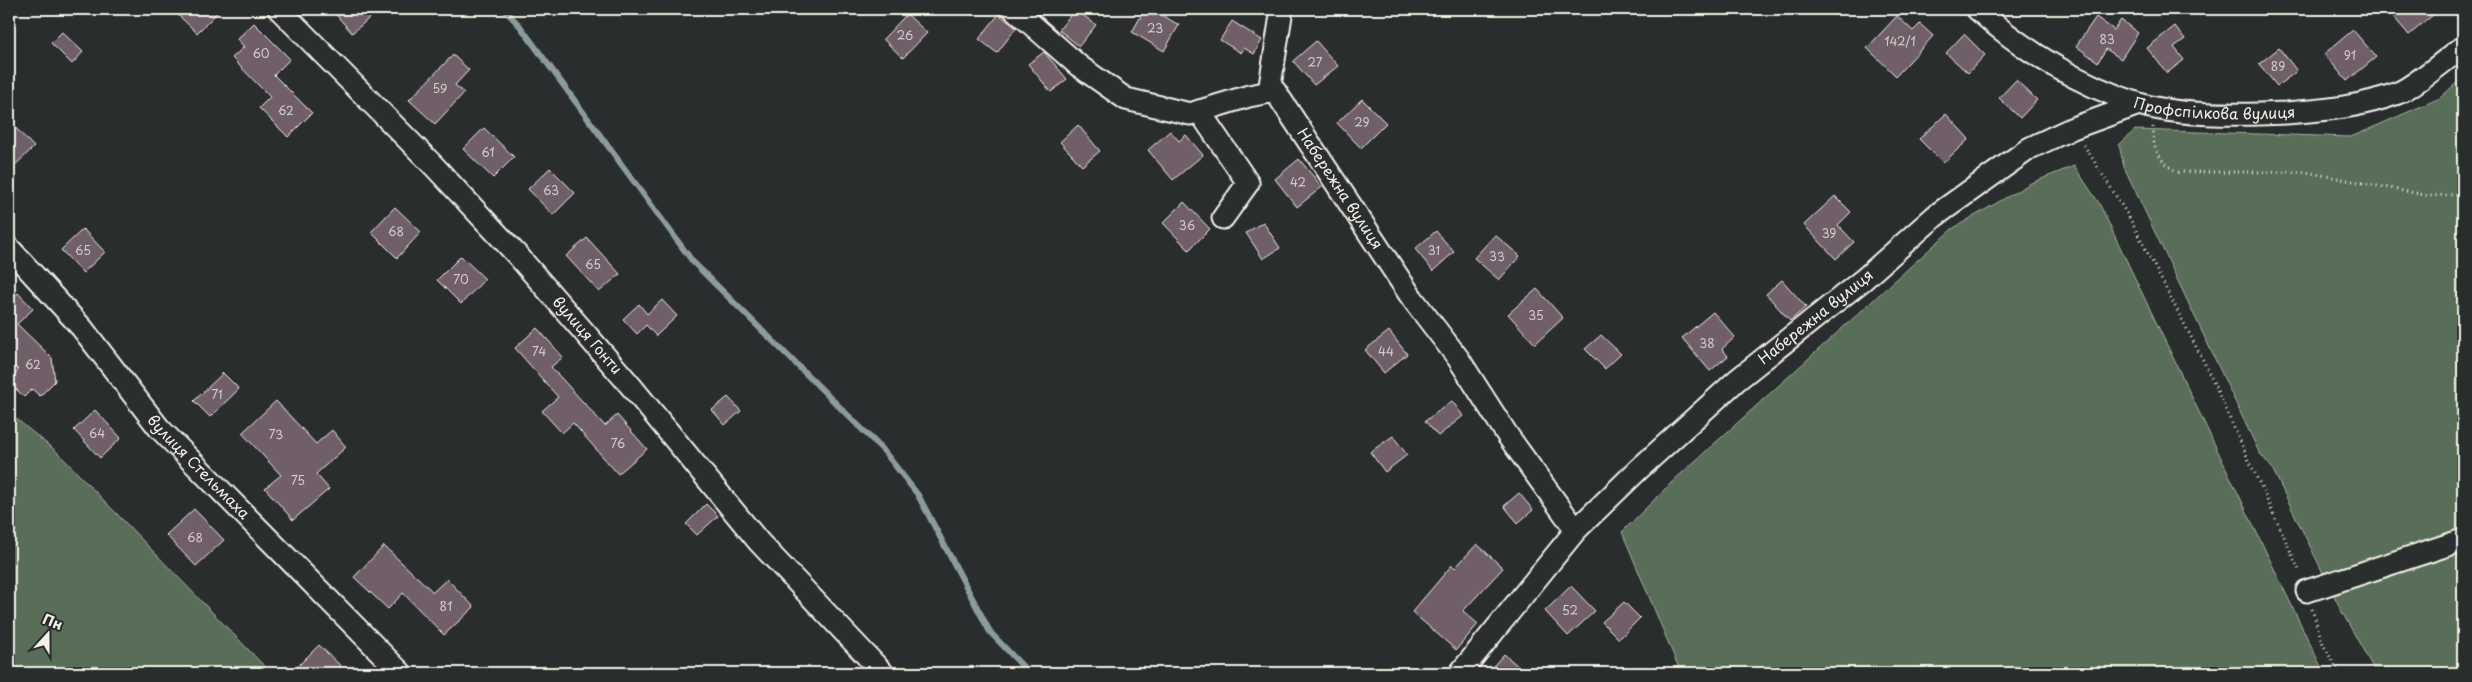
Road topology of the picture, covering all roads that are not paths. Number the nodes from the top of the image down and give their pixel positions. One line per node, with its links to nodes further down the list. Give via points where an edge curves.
1 (279, 9): 15 (street, вулиця Гонти, via 519,257 760,542)
2 (1014, 9): 8 (street, via 1079,66 1126,99 1190,114)
3 (1282, 9): 6 (street)
4 (1977, 9): 7 (street, Профспілкова вулиця, via 1998,28 2073,78)
5 (2463, 47): 7 (street, Профспілкова вулиця, via 2400,92 2342,109 2252,115)
6 (1269, 92): 8 (street); 11 (street, Набережна вулиця, via 1275,91 1417,305 1458,358 1508,436)
7 (2146, 105): 11 (street, Набережна вулиця, via 2073,128 2030,148 1935,216 1864,279 1737,380)
8 (1199, 111): 9 (street, via 1248,183)
9 (1223, 218)
10 (9, 248): 14 (street, вулиця Стельмаха, via 82,328 159,428)
11 (1576, 530): 16 (street, Набережна вулиця)
12 (2463, 540): 13 (street)
13 (2307, 591)
14 (401, 673)
15 (883, 673)
16 (1460, 673)

